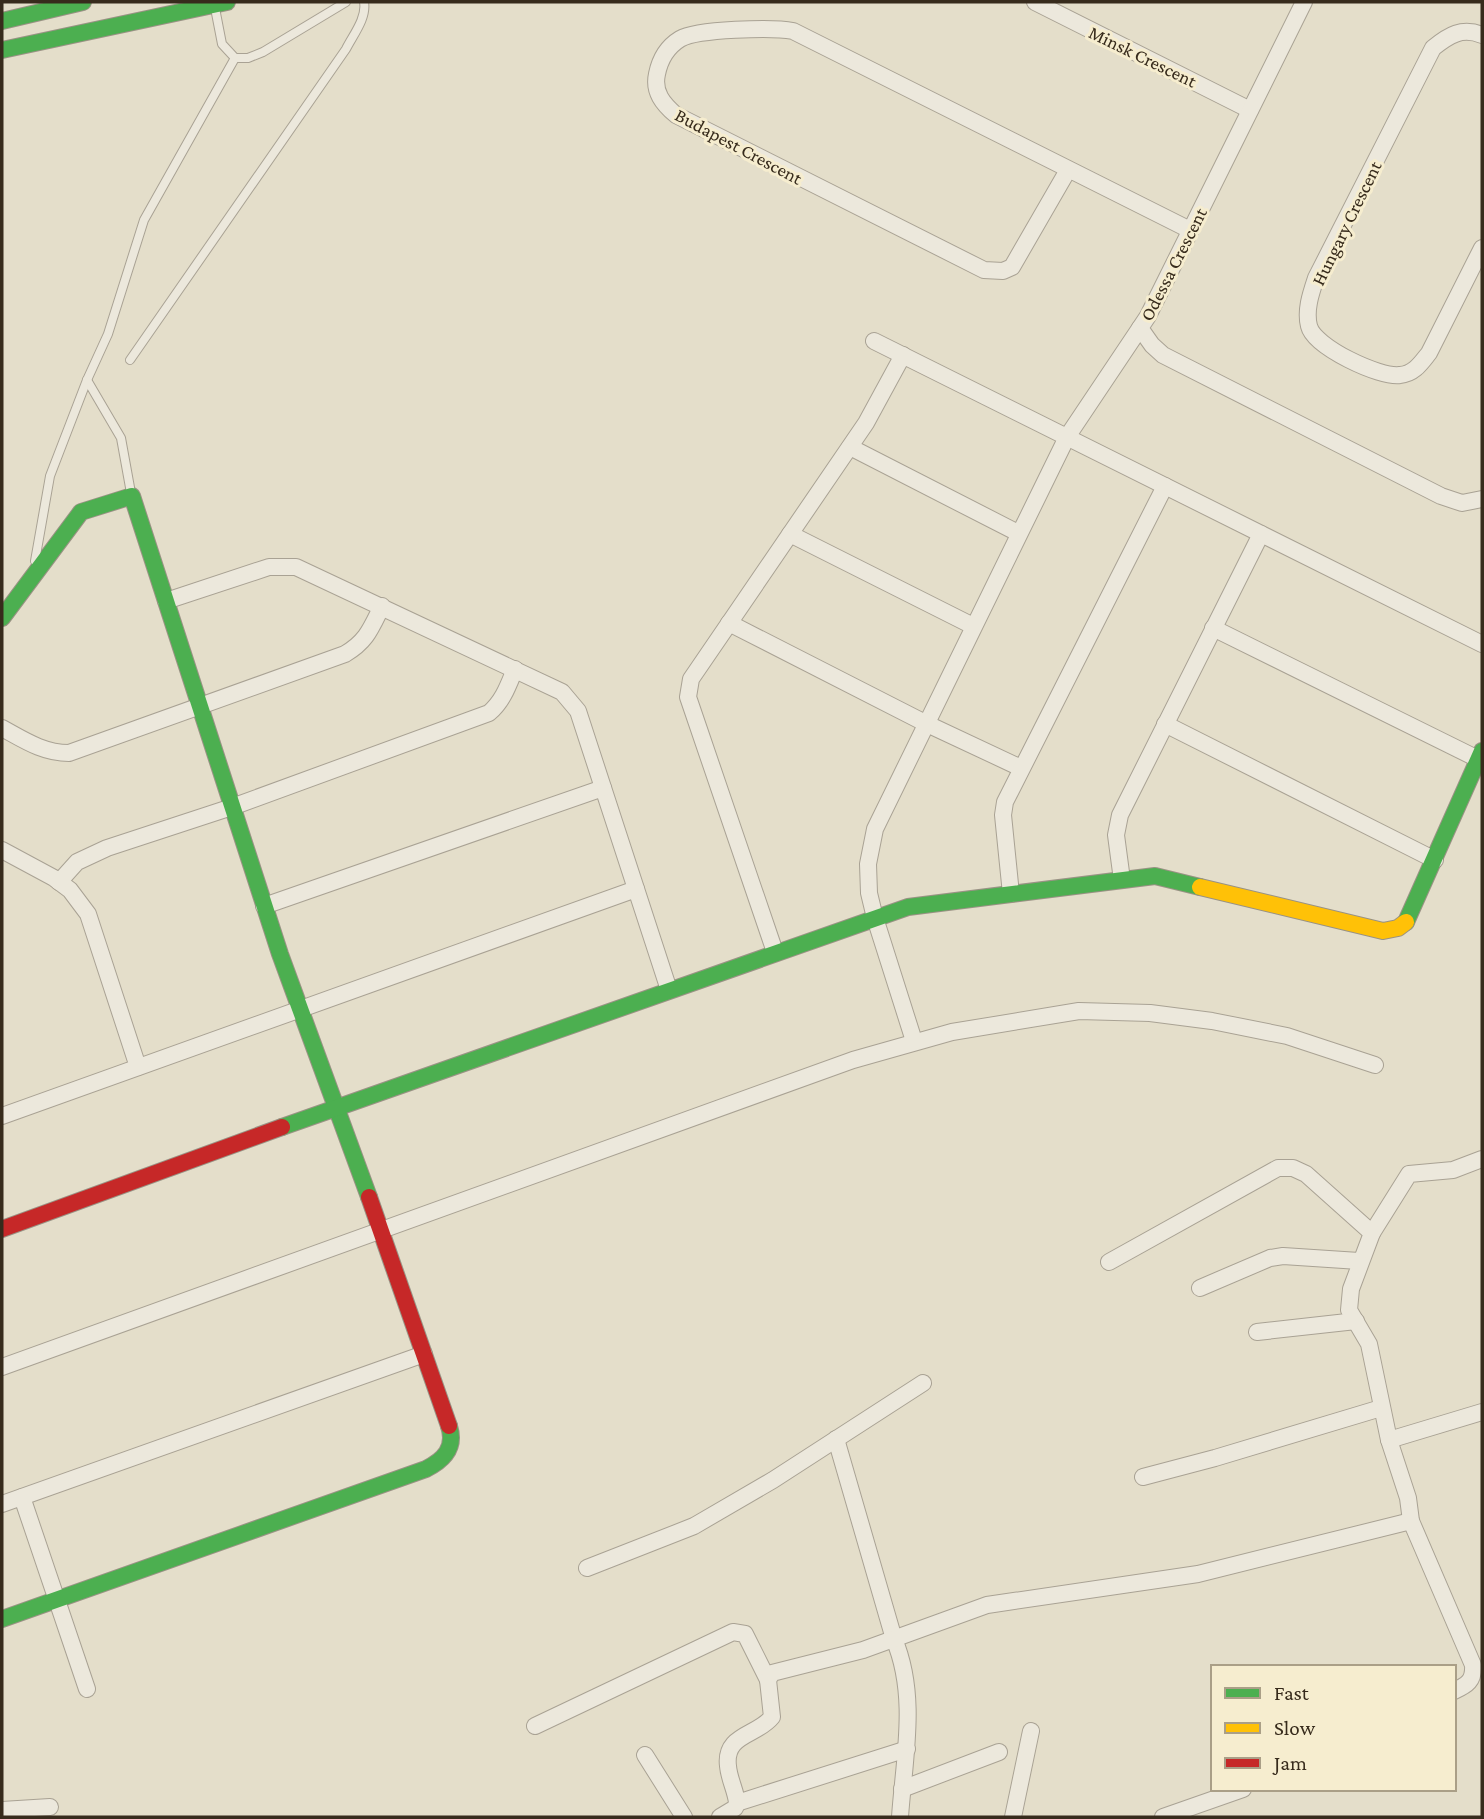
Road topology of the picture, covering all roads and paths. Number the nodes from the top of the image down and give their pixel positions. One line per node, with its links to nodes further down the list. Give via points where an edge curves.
1 (83, 2): 7 (street)
2 (346, 2): 10 (lane, via 263,52)
3 (364, 2): 18 (lane, via 363,17 346,49)
4 (1035, 2): 11 (street, Minsk Crescent)
5 (1304, 2): 11 (street, Odessa Crescent)
6 (219, 3): 9 (street); 10 (lane, via 222,44)
7 (2, 21)
8 (1482, 35): 14 (street, Hungary Crescent, via 1455,33 1433,48 1316,278 1309,328 1319,341 1367,369 1398,376 1410,373 1429,353)
9 (2, 50)
10 (235, 58): 19 (lane, via 144,220 108,334)
11 (1250, 110): 13 (street, Odessa Crescent)
12 (1068, 170): 12 (street, Budapest Crescent, via 793,31 692,34 670,48 656,77 656,89 676,115 984,270 1012,267); 13 (street, Budapest Crescent)
13 (1190, 230): 15 (street, Odessa Crescent)
14 (1482, 248)
15 (1140, 328): 20 (street); 24 (street, Odessa Crescent, via 1163,355 1441,496 1462,503)
16 (874, 341): 17 (street)
17 (903, 355): 20 (street); 21 (street)
18 (130, 360)
19 (87, 380): 23 (lane, via 121,438); 28 (lane, via 50,476)
20 (1067, 437): 22 (street); 25 (street)
21 (850, 447): 25 (street); 26 (street)
22 (1165, 486): 27 (street); 42 (street)
23 (132, 496): 28 (street, via 80,512); 29 (street)
24 (1482, 499)
25 (1018, 533): 33 (street)
26 (790, 534): 32 (street); 33 (street)
27 (1261, 534): 34 (street); 35 (street)
28 (33, 574): 31 (street)
29 (166, 601): 30 (street, via 282,566 306,570); 37 (street)
30 (382, 606): 36 (street); 37 (street, via 367,636 345,654)
31 (2, 618)
32 (729, 623): 38 (street); 53 (street, via 691,679 688,697)
33 (973, 626): 38 (street)
34 (1213, 628): 39 (street); 41 (street)
35 (1482, 644)
36 (515, 669): 43 (street, via 571,700); 44 (street, via 505,694 489,713)
37 (200, 706): 40 (street, via 69,753 42,749); 44 (street)
38 (925, 723): 42 (street); 52 (street, via 875,829 869,864)
39 (1165, 724): 46 (street); 47 (street, via 1120,815 1116,835)
40 (2, 729)
41 (1480, 755): 46 (street)
42 (1021, 768): 50 (street, via 1003,815)
43 (603, 788): 49 (street); 51 (street)
44 (232, 807): 48 (street, via 107,848 77,862); 51 (street)
45 (2, 850): 48 (street)
46 (1435, 860): 47 (street, via 1409,919 1393,931 1155,876)
47 (1122, 880): 50 (street)
48 (59, 882): 58 (street, via 88,914)
49 (636, 888): 54 (street); 55 (street)
50 (1011, 894): 52 (street, via 908,907)
51 (264, 906): 55 (street)
52 (875, 918): 53 (street); 56 (street)
53 (775, 952): 54 (street)
54 (669, 990): 59 (street)
55 (300, 1009): 58 (street); 59 (street)
56 (914, 1041): 57 (street, via 1079,1012 1150,1013 1287,1036); 63 (street)
57 (1375, 1065)
58 (138, 1067): 60 (street)
59 (336, 1108): 62 (street); 63 (street)
60 (2, 1116)
61 (1482, 1159): 64 (street, via 1452,1170 1409,1174)
62 (2, 1229)
63 (381, 1230): 70 (street); 71 (street)
64 (1372, 1233): 65 (street); 66 (street, via 1306,1174 1278,1168)
65 (1359, 1261): 67 (street, via 1270,1258); 68 (street, via 1348,1301)
66 (1109, 1262)
67 (1200, 1288)
68 (1356, 1321): 69 (street); 73 (street, via 1369,1344)
69 (1257, 1332)
70 (424, 1354): 78 (street); 82 (street, via 451,1432 450,1452 443,1461)
71 (2, 1367)
72 (923, 1383): 75 (street)
73 (1381, 1408): 76 (street); 77 (street)
74 (1482, 1412): 76 (street)
75 (836, 1439): 81 (street, via 694,1526); 84 (street)
76 (1389, 1440): 80 (street)
77 (1143, 1477)
78 (22, 1497): 79 (street); 82 (street)
79 (2, 1504)
80 (1411, 1521): 84 (street, via 1198,1573 987,1605); 87 (street, via 1473,1665 1468,1684)
81 (587, 1569)
82 (57, 1600): 83 (street); 86 (street)
83 (2, 1619)
84 (894, 1639): 85 (street, via 783,1669 772,1673); 90 (street, via 908,1694)
85 (768, 1681): 88 (street, via 746,1634 733,1632); 95 (street, via 771,1718 735,1741 728,1753)
86 (87, 1689)
87 (1456, 1690)
88 (535, 1726)
89 (1031, 1731): 102 (street)
90 (907, 1749): 93 (street); 95 (street)
91 (999, 1752): 93 (street)
92 (645, 1755): 99 (street)
93 (902, 1789): 101 (street)
94 (1238, 1791): 98 (street)
95 (737, 1803): 100 (street)
96 (50, 1807): 97 (street)
97 (2, 1810)
98 (1181, 1814): 103 (street)
99 (684, 1817)
100 (720, 1817)
101 (900, 1817)
102 (1013, 1817)
103 (1163, 1817)

